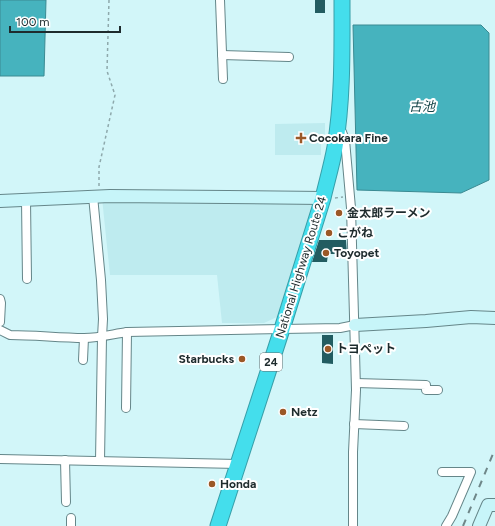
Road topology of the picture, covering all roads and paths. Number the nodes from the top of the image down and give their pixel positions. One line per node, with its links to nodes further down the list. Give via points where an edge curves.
1 (109, 0): 9 (path, via 107,71 115,95 99,167)
2 (220, 0): 4 (street)
3 (342, 0): 7 (highway, National Highway Route 24 / 24)
4 (222, 55): 5 (street); 6 (street)
5 (289, 58)
6 (223, 79)
7 (337, 126): 8 (street, via 345,140); 10 (highway, National Highway Route 24 / 24, via 335,148)
8 (350, 194): 10 (path); 17 (street)
9 (96, 196): 10 (street); 11 (street); 21 (street)
10 (323, 198): 18 (highway, National Highway Route 24 / 24)
11 (26, 200): 12 (street); 13 (street)
12 (0, 201)
13 (27, 279)
14 (0, 299): 16 (street)
15 (495, 318): 17 (street, via 471,317)
16 (0, 322)
17 (355, 325): 18 (street, via 340,328); 24 (street)
18 (282, 328): 20 (street); 32 (highway, National Highway Route 24 / 24)
19 (0, 330): 22 (street, via 10,335)
20 (127, 332): 21 (street); 26 (street)
21 (102, 336): 22 (street); 31 (street)
22 (84, 338): 23 (street)
23 (83, 360)
24 (356, 383): 25 (street, via 426,385 426,390); 27 (street)
25 (438, 390)
26 (126, 408)
27 (354, 424): 28 (street); 37 (street)
28 (404, 426)
29 (0, 459): 30 (street)
30 (65, 460): 31 (street); 34 (street)
31 (100, 461): 32 (street)
32 (238, 464): 36 (highway, National Highway Route 24 / 24)
33 (442, 472): 38 (street, via 471,472)
34 (66, 502)
35 (495, 505): 39 (street, via 488,505)
36 (218, 526)
37 (353, 526)
38 (446, 526)
39 (479, 526)

